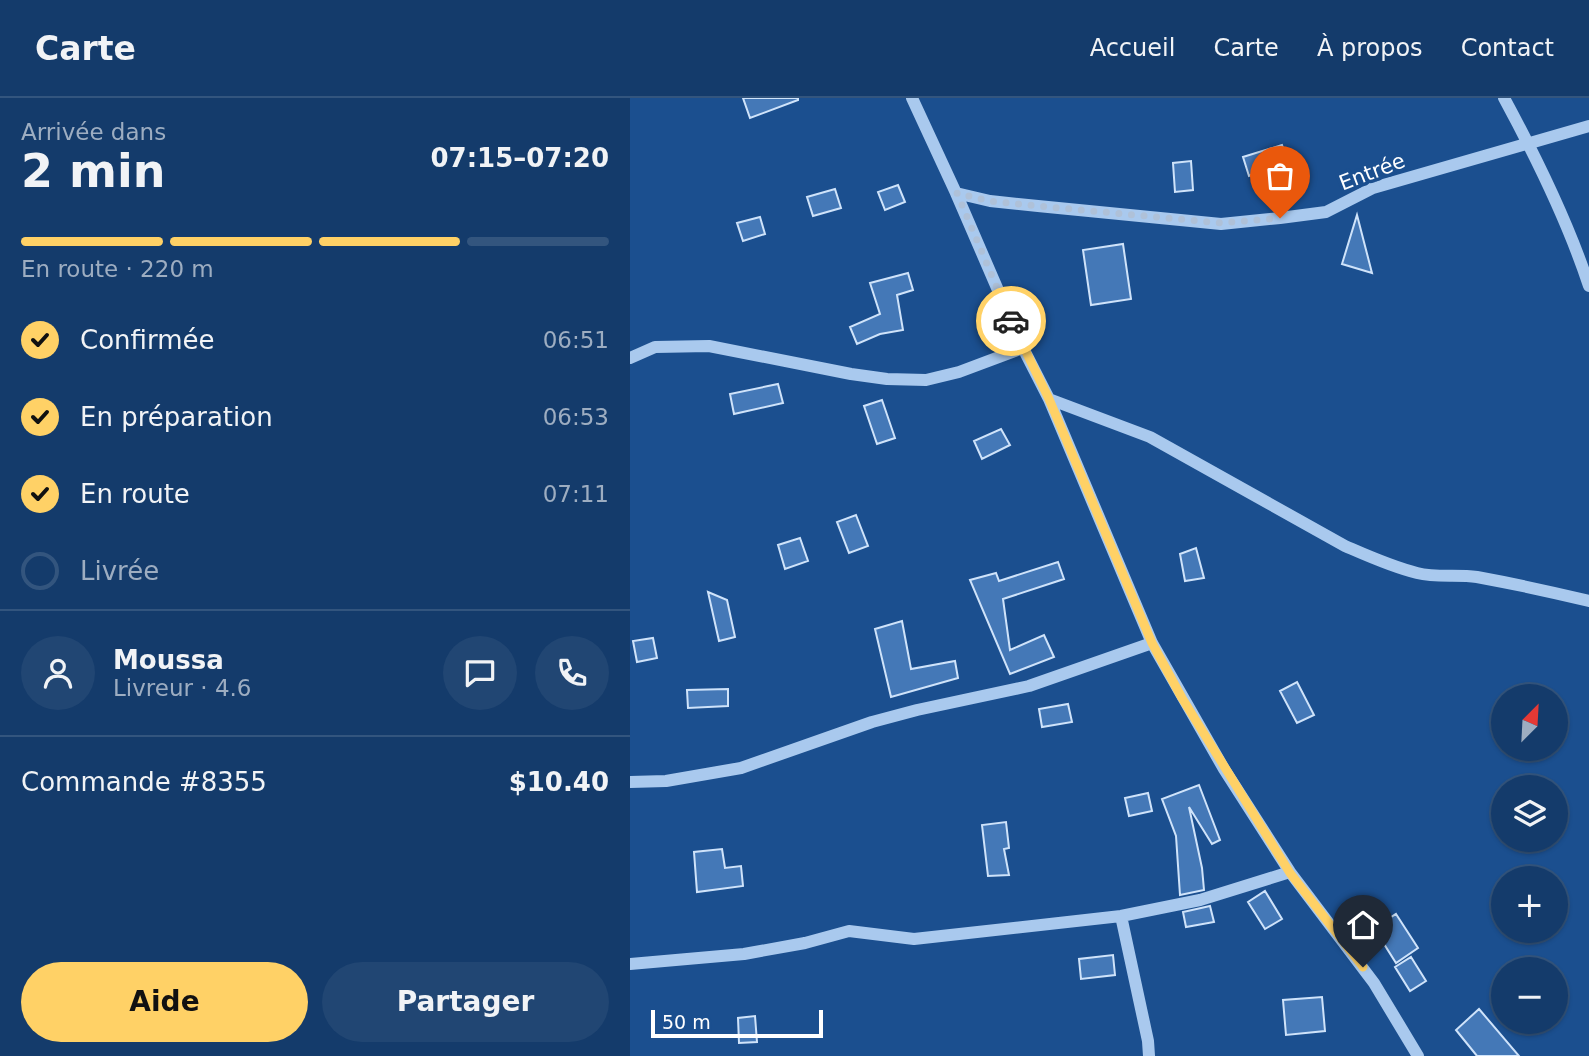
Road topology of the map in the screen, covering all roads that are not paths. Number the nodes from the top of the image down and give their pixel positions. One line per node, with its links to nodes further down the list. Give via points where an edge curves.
1 (912, 98): 5 (street)
2 (1504, 98): 4 (street)
3 (1589, 125): 4 (street, Entrée)
4 (1529, 144): 5 (street, Entrée, via 1373,188 1326,212 1268,219 1221,223 989,201); 6 (street)
5 (957, 193): 7 (street)
6 (1589, 286)
7 (1023, 348): 8 (street, via 926,380 850,374 709,346 655,347); 9 (street)
8 (630, 358)
9 (1049, 399): 10 (street, via 1150,437 1376,559 1417,573 1474,576); 11 (street)
10 (1589, 601)
11 (1152, 643): 12 (street, via 1029,686 917,710 741,768 666,781); 13 (street)
12 (630, 782)
13 (1290, 873): 14 (street, via 1200,901); 17 (street, via 1360,962)
14 (1121, 916): 15 (street, via 914,939 849,931 744,954); 16 (street)
15 (630, 964)
16 (1149, 1056)
17 (1418, 1056)

